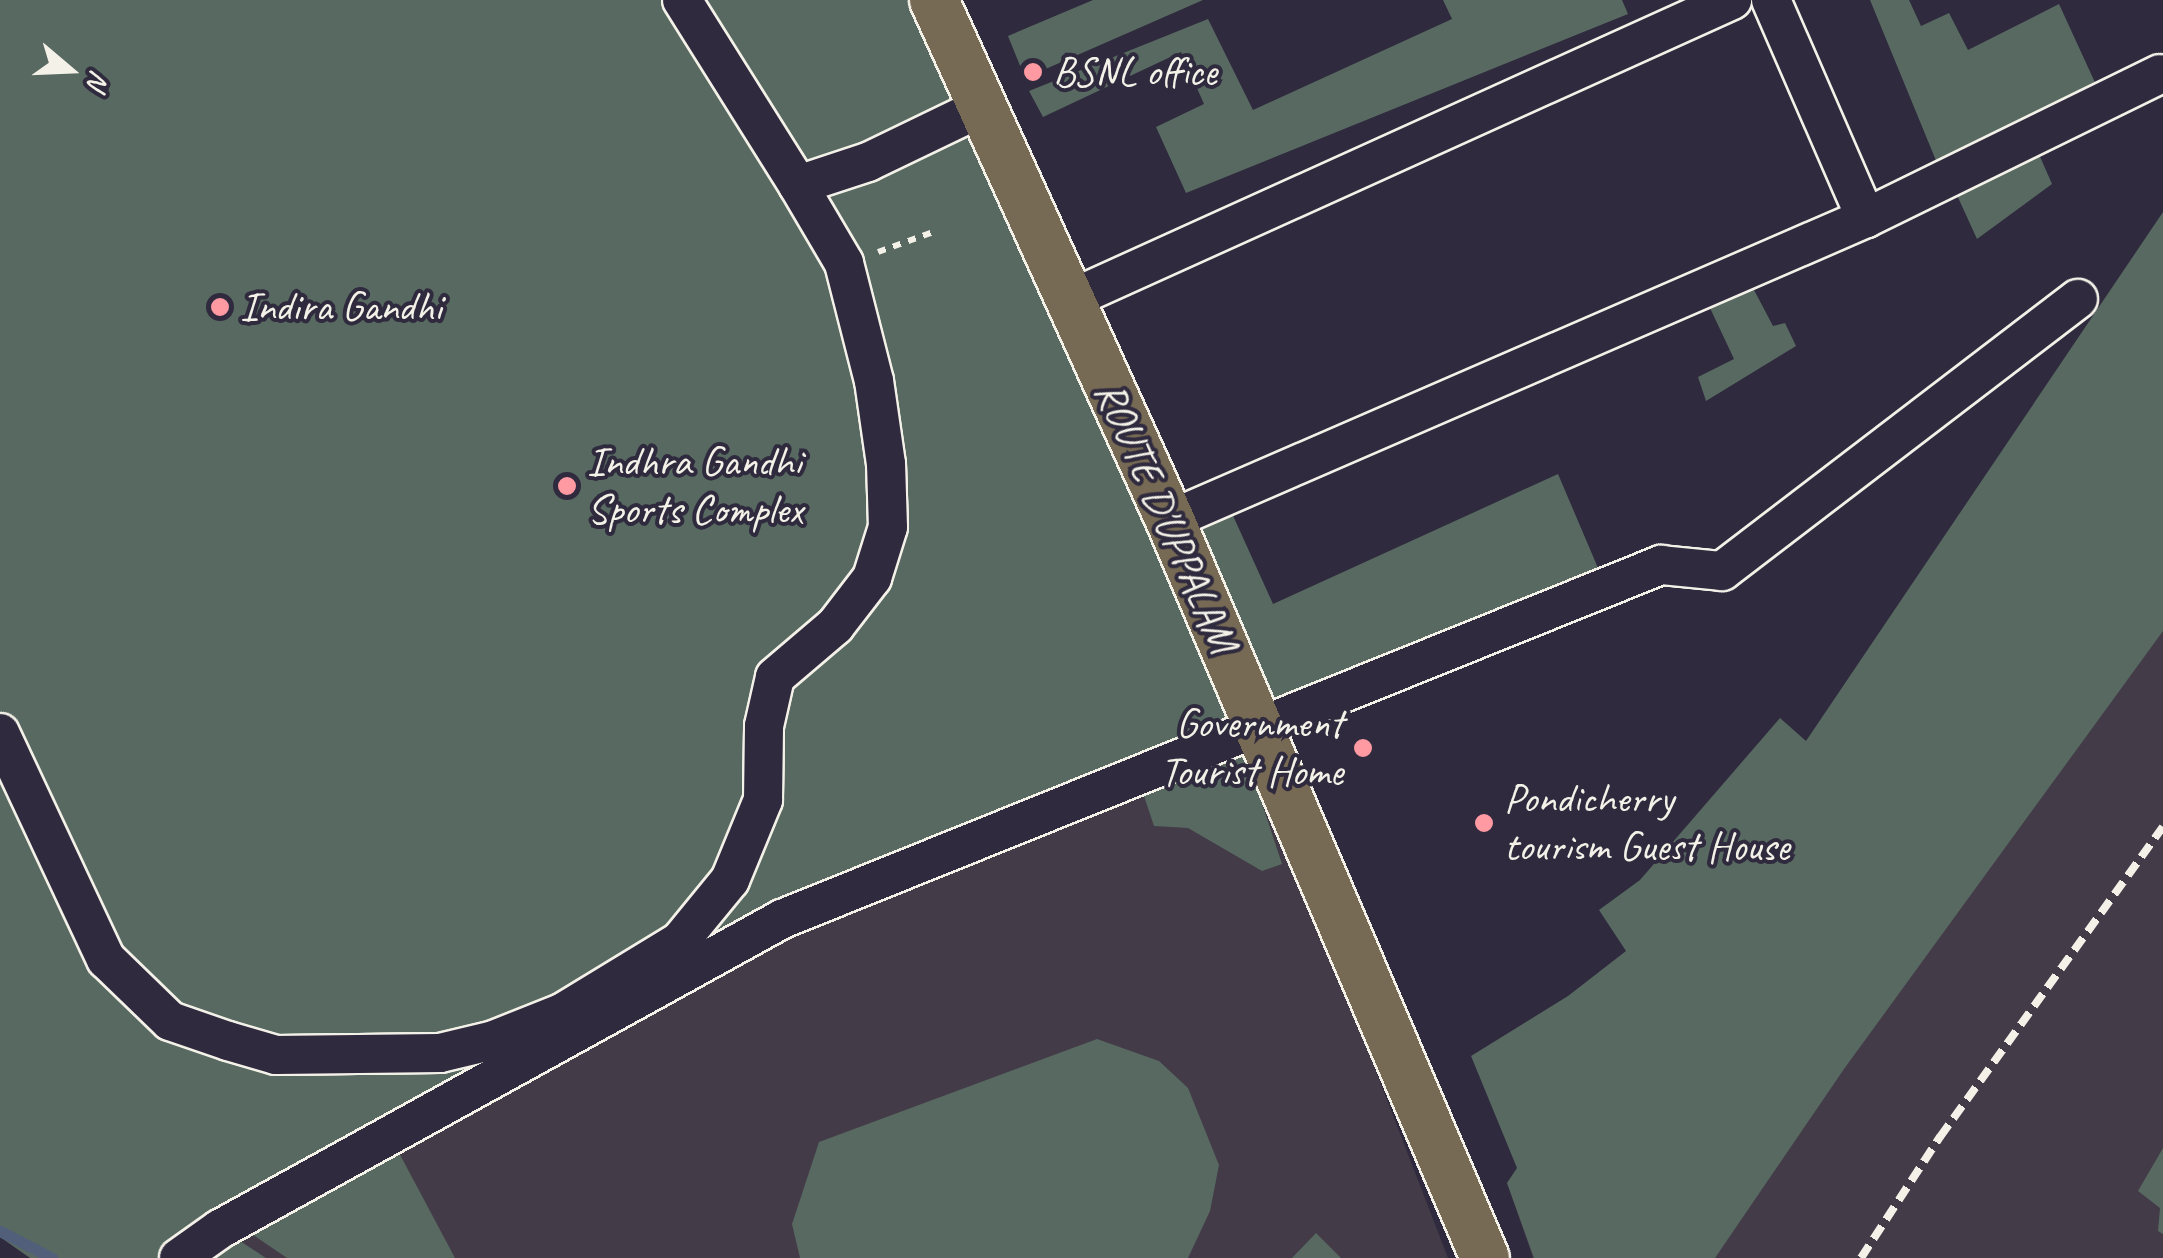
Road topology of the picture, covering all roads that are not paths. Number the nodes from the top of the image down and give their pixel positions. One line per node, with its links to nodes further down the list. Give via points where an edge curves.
1 (682, 0): 7 (street)
2 (934, 0): 6 (main road, ROUTE D'UPPALAM)
3 (1732, 0): 10 (street)
4 (1771, 0): 8 (street)
5 (2160, 74): 8 (street)
6 (980, 108): 7 (street, via 868,162); 10 (main road, ROUTE D'UPPALAM)
7 (798, 185): 13 (street, via 844,263 874,381 888,528 872,578 835,626 775,677 764,726 764,800 730,880 680,940 562,1014 494,1040 440,1053 276,1055 170,1021 106,958)
8 (1866, 218): 11 (street)
9 (2078, 299): 12 (street, via 1722,571 1660,566)
10 (1069, 300): 11 (main road, ROUTE D'UPPALAM)
11 (1170, 520): 12 (main road, ROUTE D'UPPALAM)
12 (1259, 728): 14 (street, via 782,919 220,1228); 15 (main road, ROUTE D'UPPALAM)
13 (0, 733)
14 (180, 1258)
15 (1484, 1258)

